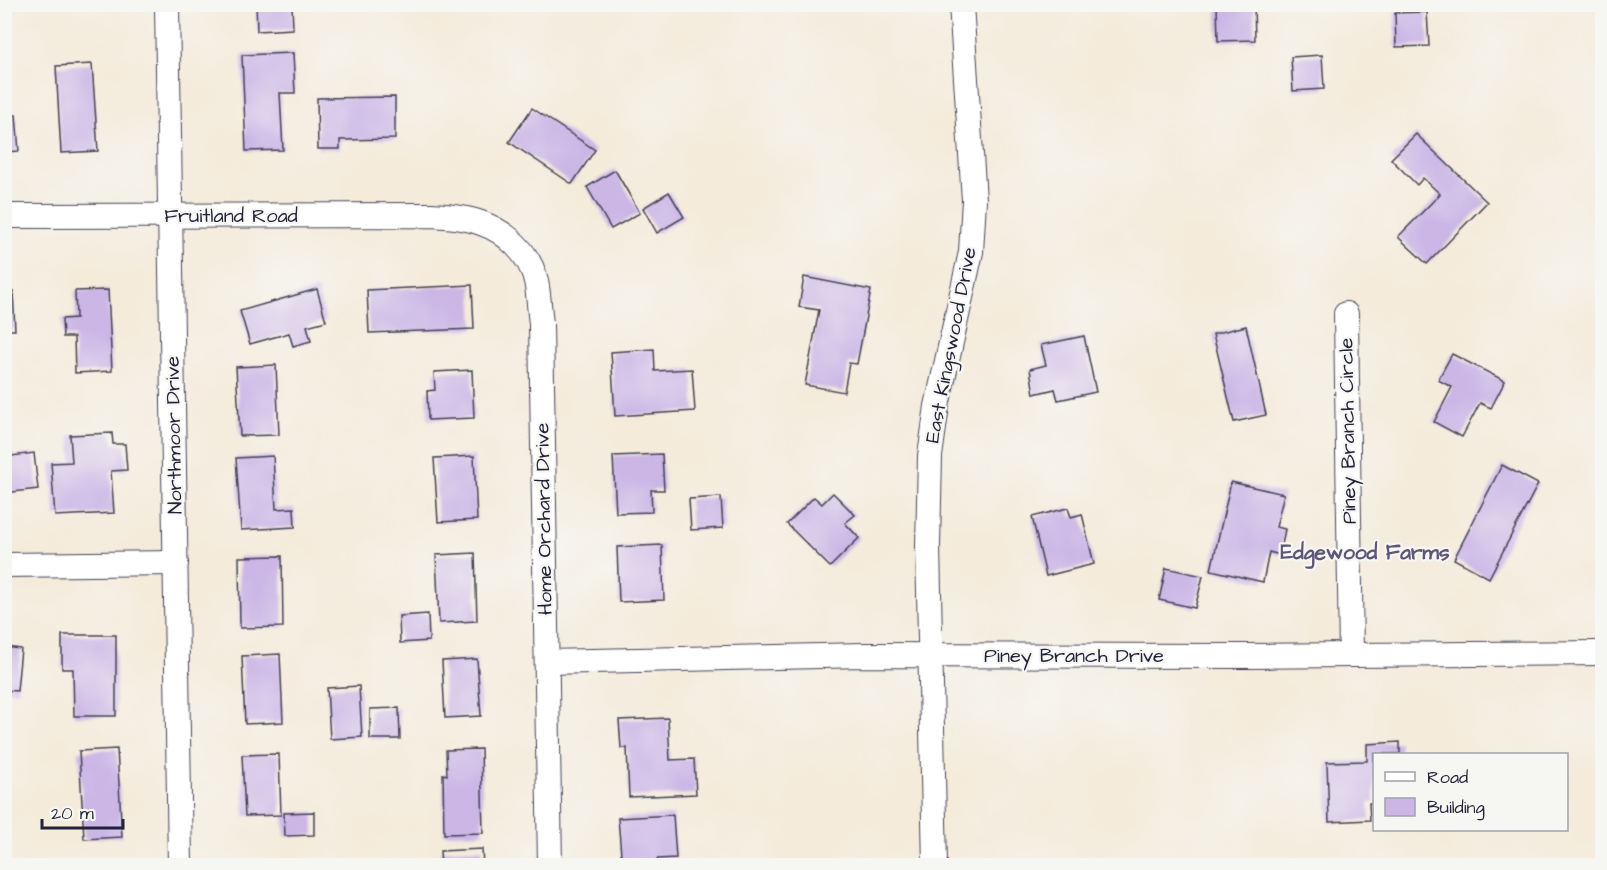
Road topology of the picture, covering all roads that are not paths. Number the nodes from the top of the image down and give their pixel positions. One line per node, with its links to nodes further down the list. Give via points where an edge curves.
1 (167, 4): 4 (street, Northmoor Drive)
2 (962, 4): 10 (street, East Kingswood Drive, via 974,200 972,242 930,456)
3 (4, 216): 4 (street, Fruitland Road)
4 (170, 216): 5 (street, Fruitland Road); 7 (street, Northmoor Drive)
5 (457, 217): 12 (street, Home Orchard Drive, via 482,223 516,244 529,261 536,281 541,323)
6 (1346, 314): 11 (street, Piney Branch Circle)
7 (176, 563): 8 (street); 13 (street, Northmoor Drive)
8 (4, 565)
9 (1602, 652): 11 (street, Piney Branch Drive)
10 (930, 655): 11 (street, Piney Branch Drive); 12 (street, Piney Branch Drive); 15 (street, East Kingswood Drive)
11 (1351, 655)
12 (547, 662): 14 (street, Home Orchard Drive)
13 (180, 866)
14 (550, 866)
15 (935, 866)

